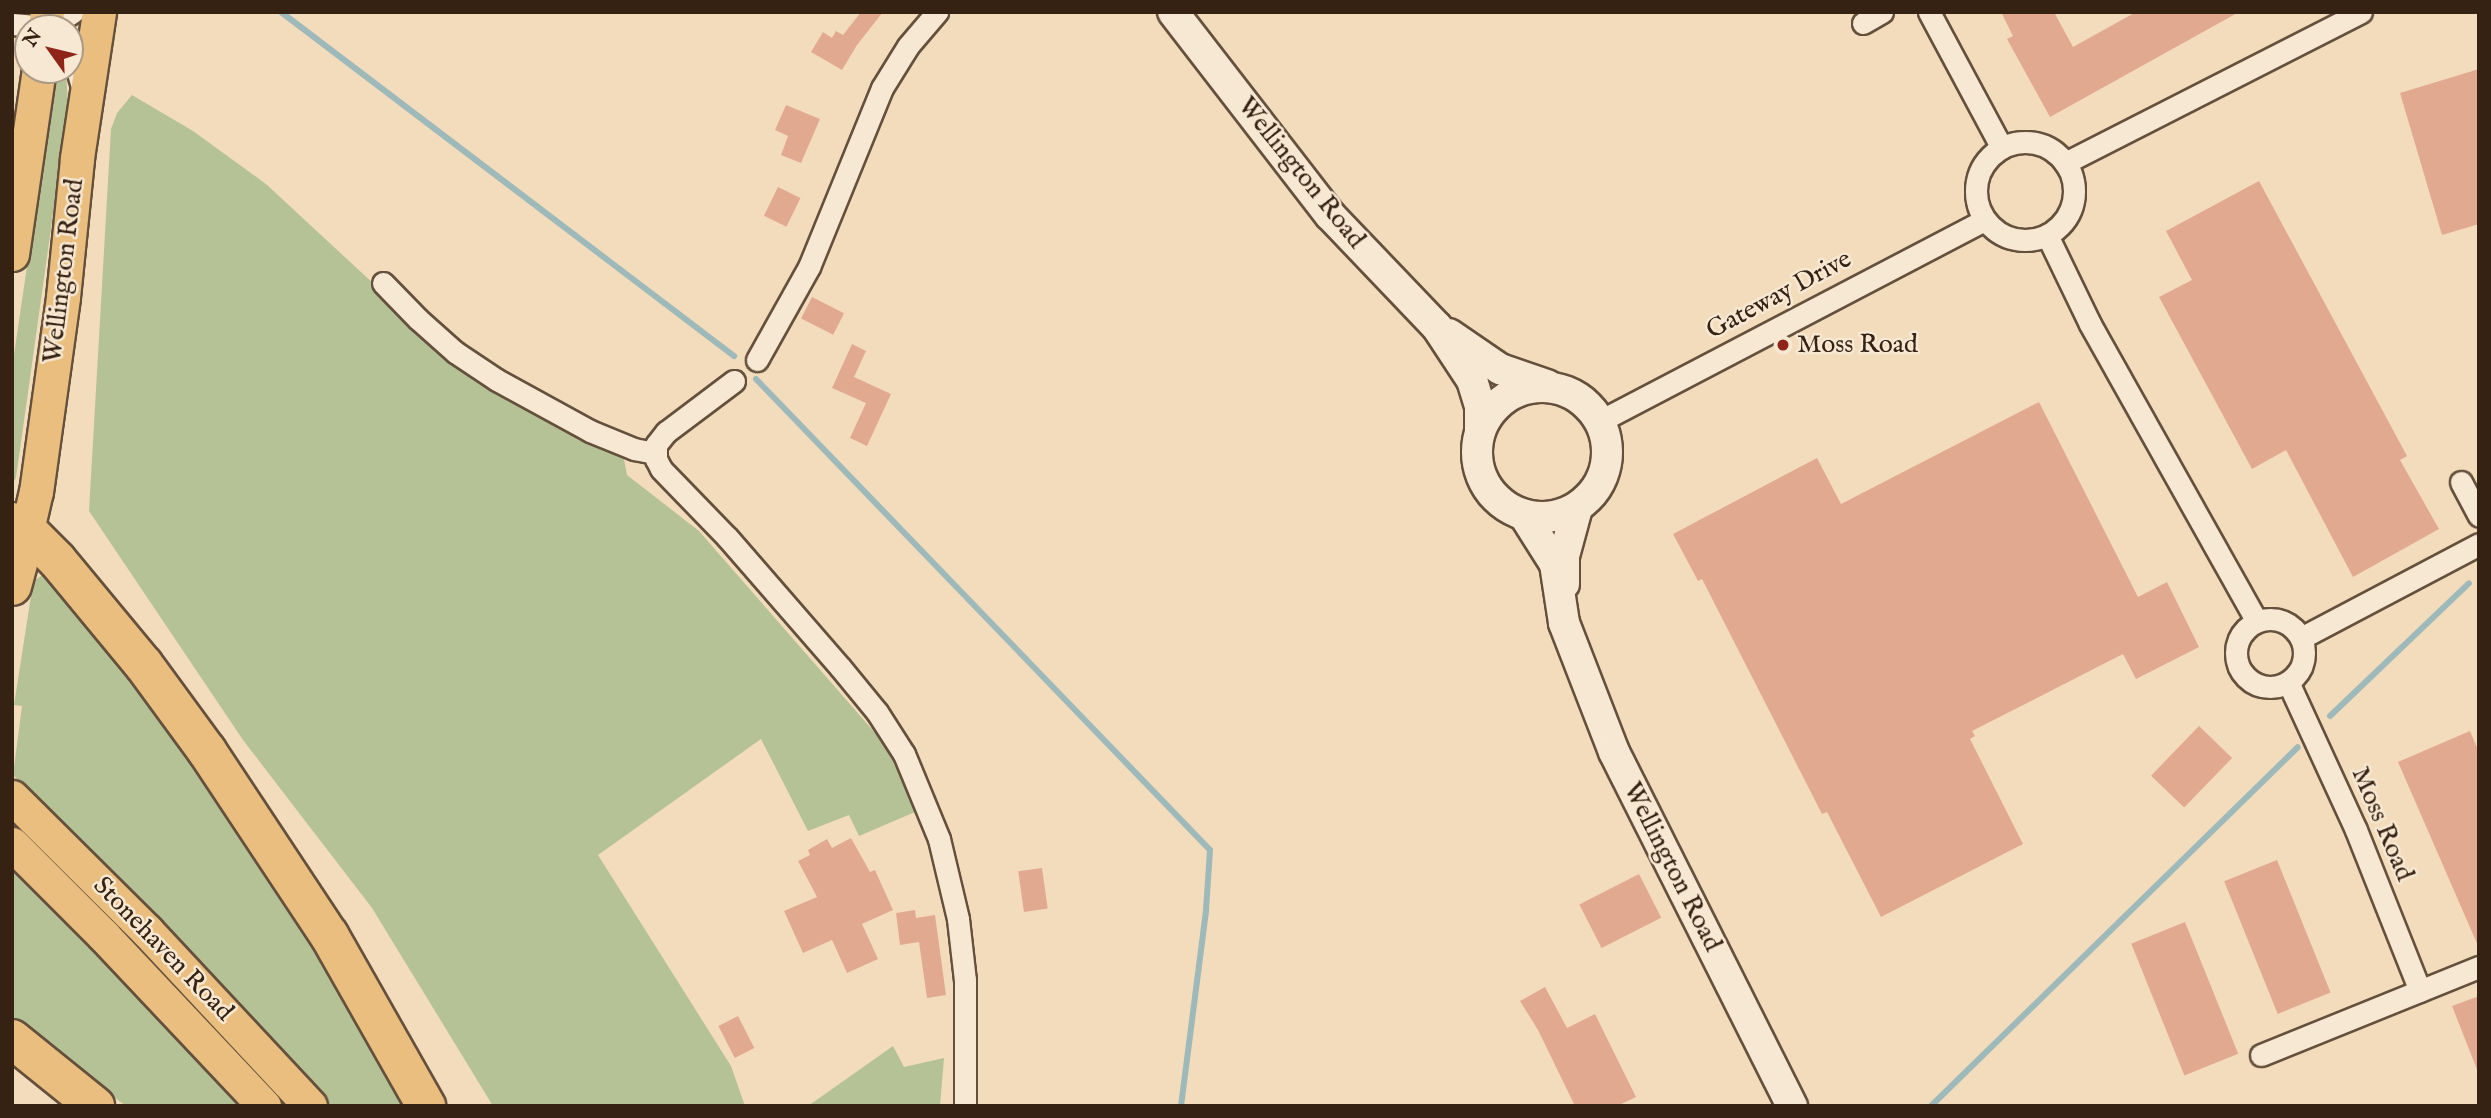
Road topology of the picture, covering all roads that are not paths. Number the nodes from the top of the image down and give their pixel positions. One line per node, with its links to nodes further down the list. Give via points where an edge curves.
1 (99, 12): 10 (main road, Wellington Road)
2 (937, 12): 18 (street, via 908,46 882,88 809,267)
3 (1173, 12): 17 (street, Wellington Road, via 1330,215)
4 (1882, 12): 7 (street)
5 (1929, 12): 11 (street)
6 (2361, 12): 12 (street)
7 (1863, 23)
8 (37, 84): 15 (main road, Wellington Road)
9 (81, 84): 10 (street)
10 (82, 127): 28 (main road, Wellington Road, via 37,483)
11 (2002, 148): 12 (street, via 2015,143 2043,146); 13 (street, via 1989,158 1977,180 1977,205)
12 (2065, 163): 14 (street, via 2074,195 2061,225)
13 (1984, 220): 14 (street, via 2006,237 2034,240); 21 (street, Gateway Drive)
14 (2047, 235): 31 (street, via 2090,324)
15 (12, 254)
16 (383, 283): 23 (street, via 446,344 497,380 590,431)
17 (1437, 327): 20 (street, Wellington Road, via 1500,369); 22 (street, Wellington Road, via 1472,380 1480,406)
18 (757, 360)
19 (734, 381): 23 (street, via 666,432)
20 (1551, 387): 21 (street, via 1579,398); 22 (street, via 1533,387 1500,401)
21 (1600, 421): 25 (street, via 1606,439 1605,468 1592,495)
22 (1480, 430): 26 (street, via 1478,466 1484,482 1508,508)
23 (655, 453): 46 (street, via 661,469 840,667 904,754 939,839 958,919 965,981)
24 (2461, 482): 27 (street)
25 (1577, 508): 26 (street, via 1551,516); 32 (street, Wellington Road, via 1564,556)
26 (1524, 515): 32 (street, Wellington Road, via 1555,564)
27 (2479, 516)
28 (20, 526): 30 (highway); 45 (highway, via 51,552 144,665 272,844)
29 (2479, 544): 33 (street)
30 (12, 586)
31 (2257, 621): 33 (street, via 2283,621); 34 (street, via 2241,634 2238,665 2254,683 2277,686)
32 (1564, 623): 47 (street, Wellington Road, via 1614,752)
33 (2301, 638): 34 (street, via 2304,658)
34 (2288, 682): 38 (street, Moss Road, via 2351,818)
35 (12, 797): 44 (main road, Stonehaven Road, via 147,931)
36 (12, 844): 43 (main road, Stonehaven Road)
37 (2479, 967): 38 (street)
38 (2420, 991): 40 (street)
39 (12, 1039): 42 (highway)
40 (2261, 1055)
41 (12, 1066): 42 (highway, via 47,1077)
42 (88, 1101)
43 (264, 1106)
44 (310, 1106)
45 (426, 1106)
46 (965, 1106)
47 (1792, 1106)

